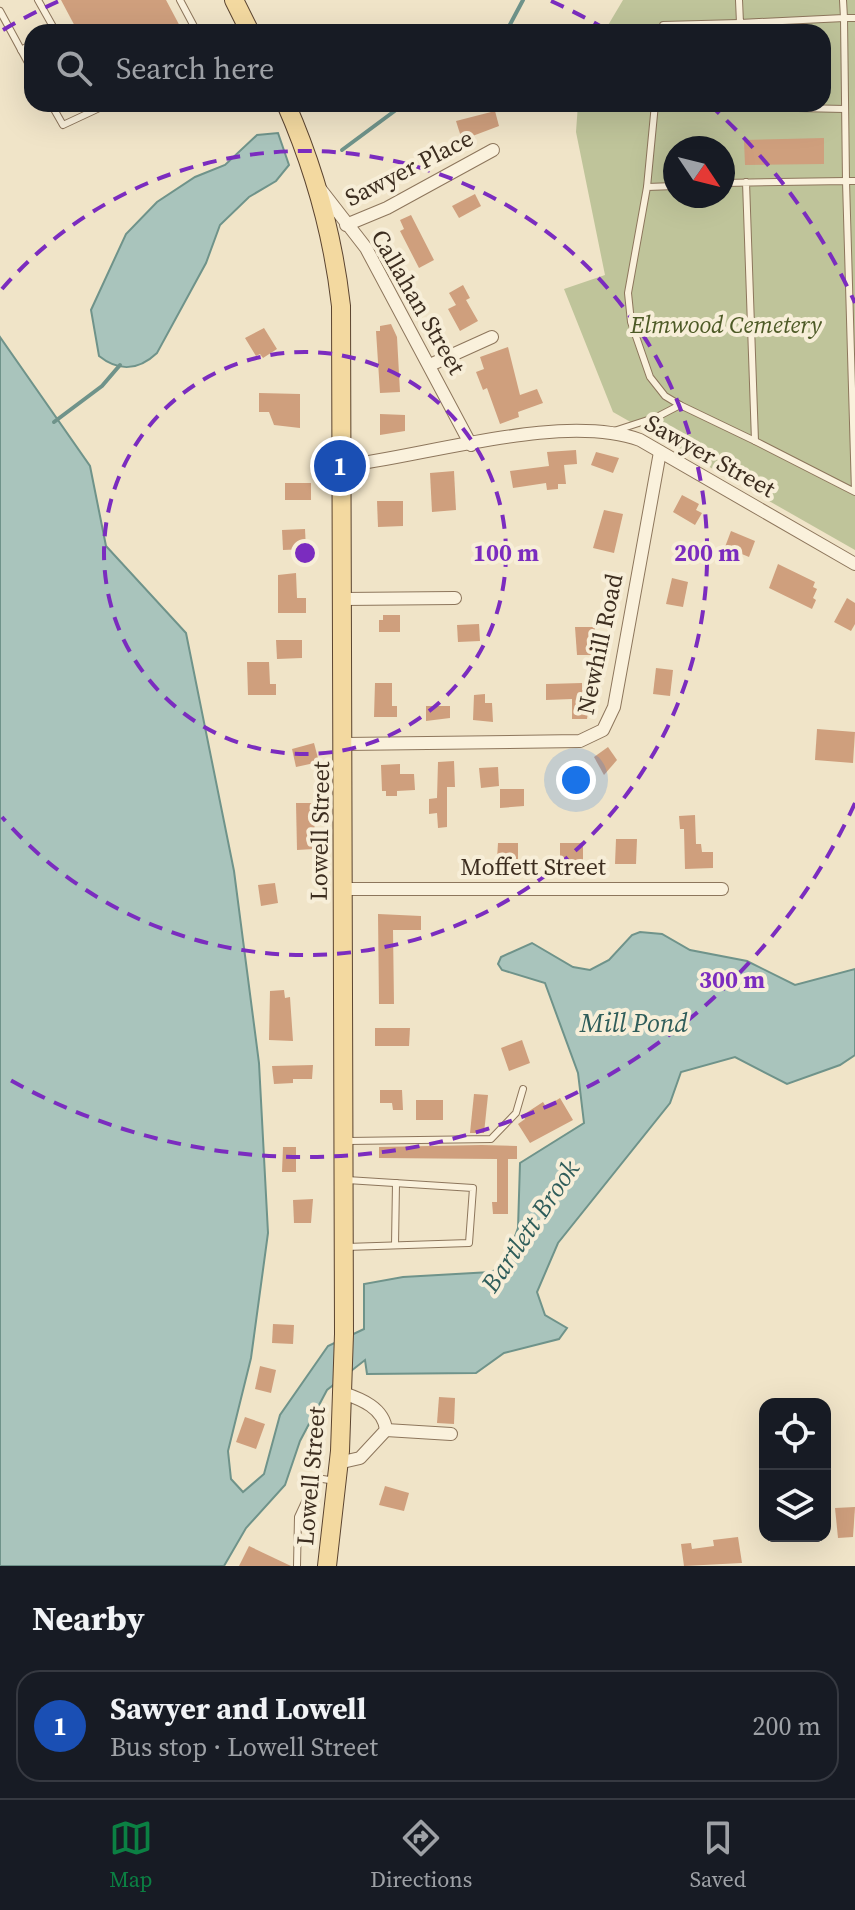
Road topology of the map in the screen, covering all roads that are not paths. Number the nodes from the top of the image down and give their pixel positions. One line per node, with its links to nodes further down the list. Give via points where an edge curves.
1 (38, 0): 10 (lane)
2 (180, 0): 11 (lane)
3 (234, 0): 12 (main road)
4 (739, 0): 9 (lane)
5 (843, 0): 7 (lane)
6 (0, 11): 15 (lane)
7 (844, 18): 8 (lane); 9 (lane); 18 (lane)
8 (855, 18)
9 (740, 23): 13 (lane)
10 (51, 24)
11 (193, 24)
12 (246, 24)
13 (702, 24)
14 (24, 48): 15 (lane)
15 (21, 50): 16 (lane)
16 (24, 55)
17 (831, 109): 18 (lane)
18 (845, 109): 24 (lane)
19 (56, 112): 20 (lane, via 63,125)
20 (86, 112)
21 (289, 112): 28 (main road, Lowell Street)
22 (654, 112): 30 (lane)
23 (493, 150): 31 (street, Sawyer Place)
24 (846, 181): 25 (lane); 27 (lane); 36 (lane, via 855,492)
25 (855, 181)
26 (735, 182): 27 (lane)
27 (746, 182): 36 (lane)
28 (318, 185): 31 (street, Callahan Street); 39 (main road, Lowell Street, via 341,306)
29 (663, 186): 30 (lane)
30 (647, 187): 34 (lane, via 628,293 631,322 650,377)
31 (346, 225): 33 (street, Callahan Street, via 366,248)
32 (492, 337): 33 (street)
33 (430, 365): 37 (street, Callahan Street)
34 (680, 405): 35 (lane); 36 (lane)
35 (614, 431): 37 (street, Sawyer Street, via 588,428); 38 (street, Sawyer Street)
36 (755, 441)
37 (471, 445): 39 (street, Sawyer Street)
38 (660, 452): 40 (street, Sawyer Street); 43 (street, Newhill Road, via 614,707 603,730 580,741)
39 (342, 466): 42 (main road, Lowell Street)
40 (855, 564)
41 (455, 598): 42 (street)
42 (343, 599): 43 (main road, Lowell Street)
43 (345, 744): 44 (main road, Lowell Street)
44 (343, 889): 45 (street, Moffett Street); 47 (main road, Lowell Street)
45 (722, 889)
46 (523, 1089): 47 (lane, via 516,1113 491,1139)
47 (343, 1141): 48 (main road, Lowell Street)
48 (343, 1180): 49 (lane); 51 (main road, Lowell Street)
49 (396, 1183): 50 (lane); 50 (lane, via 473,1188 469,1243)
50 (395, 1245): 51 (lane)
51 (344, 1247): 52 (main road, Lowell Street)
52 (343, 1388): 53 (street, via 370,1405); 55 (main road, Lowell Street)
53 (386, 1430): 54 (street); 55 (street, via 360,1458)
54 (451, 1434)
55 (337, 1472): 56 (lane, via 316,1478 298,1517); 57 (main road, Lowell Street)
56 (297, 1566)
57 (327, 1566)

